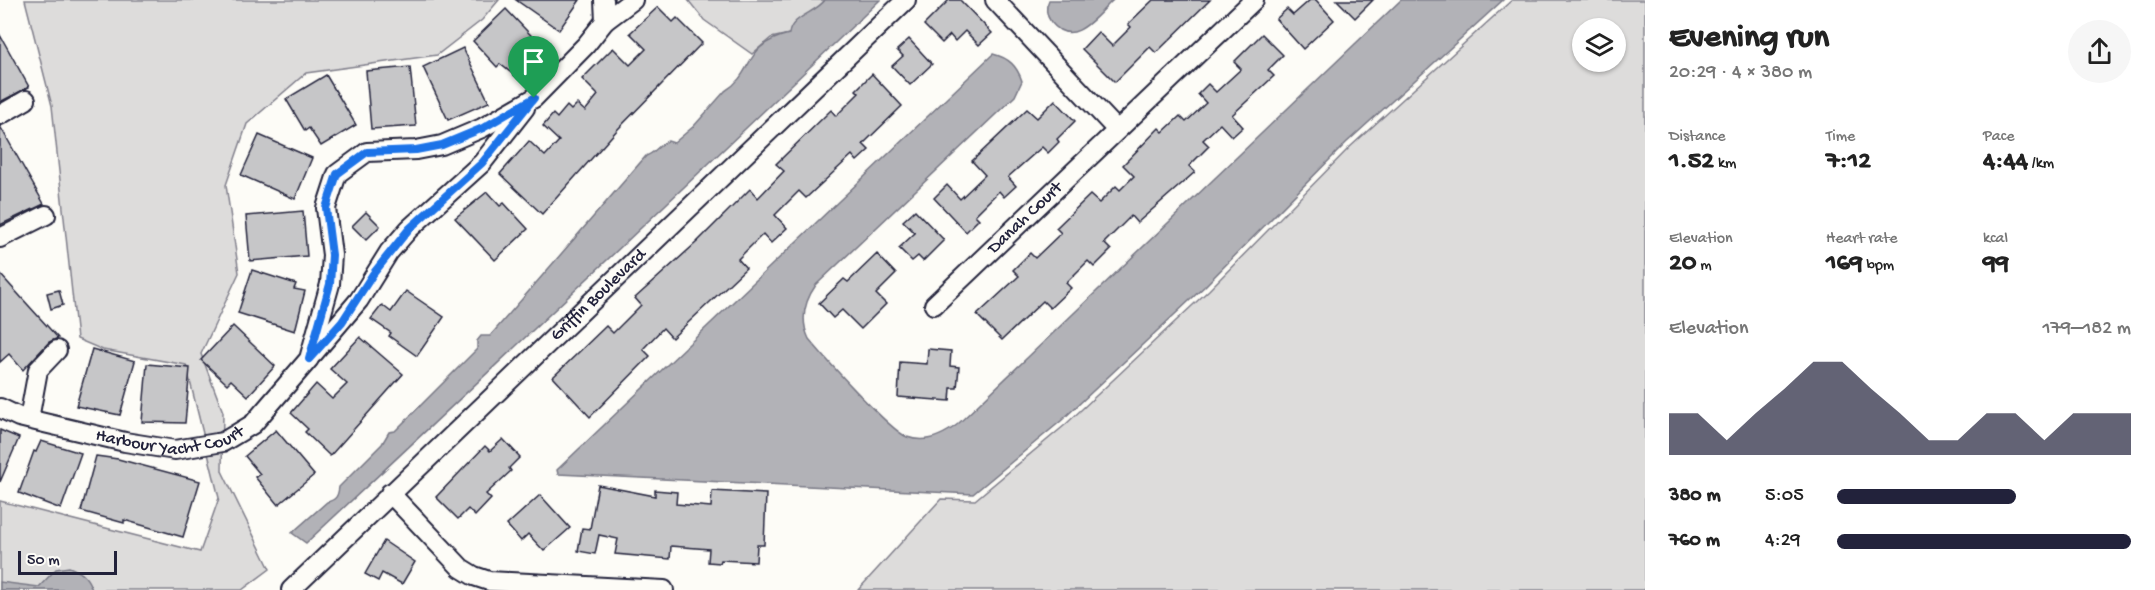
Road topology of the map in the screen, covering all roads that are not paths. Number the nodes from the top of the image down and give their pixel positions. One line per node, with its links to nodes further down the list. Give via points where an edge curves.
1 (604, 0): 6 (street)
2 (633, 0): 6 (street, Harbour Yacht Court)
3 (906, 0): 18 (street, Griffin Boulevard)
4 (994, 0): 10 (street)
5 (1254, 0): 10 (street, Danah Court)
6 (605, 21): 7 (street, Harbour Yacht Court)
7 (534, 98): 15 (street, Harbour Yacht Court, via 482,163 396,245 342,322); 15 (street, Harbour Yacht Court, via 483,128 442,145 367,152 337,174 326,208 332,255 330,284)
8 (26, 100): 9 (street)
9 (0, 115)
10 (1117, 130): 13 (street, Danah Court)
11 (46, 215): 12 (street)
12 (0, 238)
13 (934, 305)
14 (57, 350): 17 (street, via 38,370)
15 (309, 359): 17 (street, Harbour Yacht Court, via 253,424 223,442 175,450)
16 (0, 408): 17 (street, Harbour Yacht Court)
17 (29, 419)
18 (390, 493): 19 (street, Griffin Boulevard); 20 (street, via 461,568 474,576)
19 (291, 590)
20 (664, 590)

